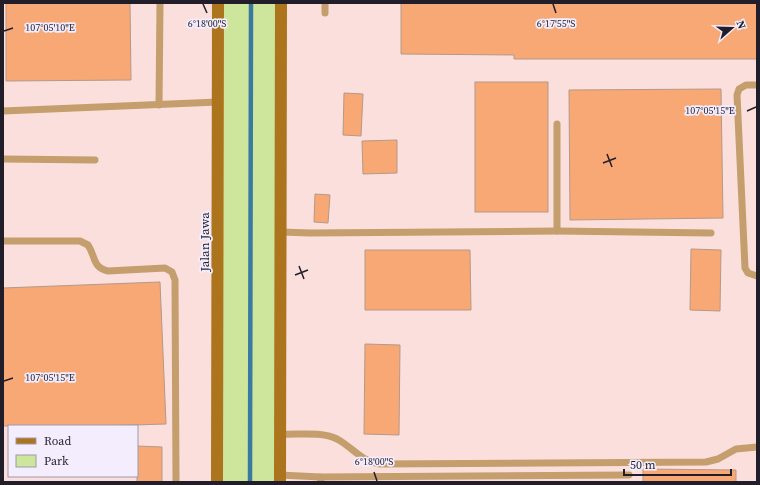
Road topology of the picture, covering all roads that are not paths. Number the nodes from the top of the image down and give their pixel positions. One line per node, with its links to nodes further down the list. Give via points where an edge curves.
1 (160, 3): 8 (lane)
2 (218, 3): 7 (street, Jalan Jawa)
3 (281, 3): 14 (street)
4 (325, 3): 5 (lane)
5 (325, 13)
6 (757, 85): 17 (lane, via 746,85 739,89 737,95 745,268 748,273)
7 (218, 102): 8 (lane); 24 (street, Jalan Jawa)
8 (159, 106): 9 (lane)
9 (3, 111)
10 (557, 124): 13 (lane)
11 (3, 159): 12 (lane)
12 (95, 160)
13 (557, 231): 14 (lane); 15 (lane)
14 (281, 232): 18 (street)
15 (711, 234)
16 (3, 241): 23 (lane, via 80,241 88,245 97,267 102,270 165,268 172,272 175,280)
17 (757, 276)
18 (280, 434): 19 (lane, via 328,435 369,463 379,464 706,462 718,459 736,449); 21 (street)
19 (757, 447)
20 (629, 475): 22 (lane)
21 (280, 479): 22 (lane)
22 (320, 479)
23 (176, 482)
24 (217, 482)

